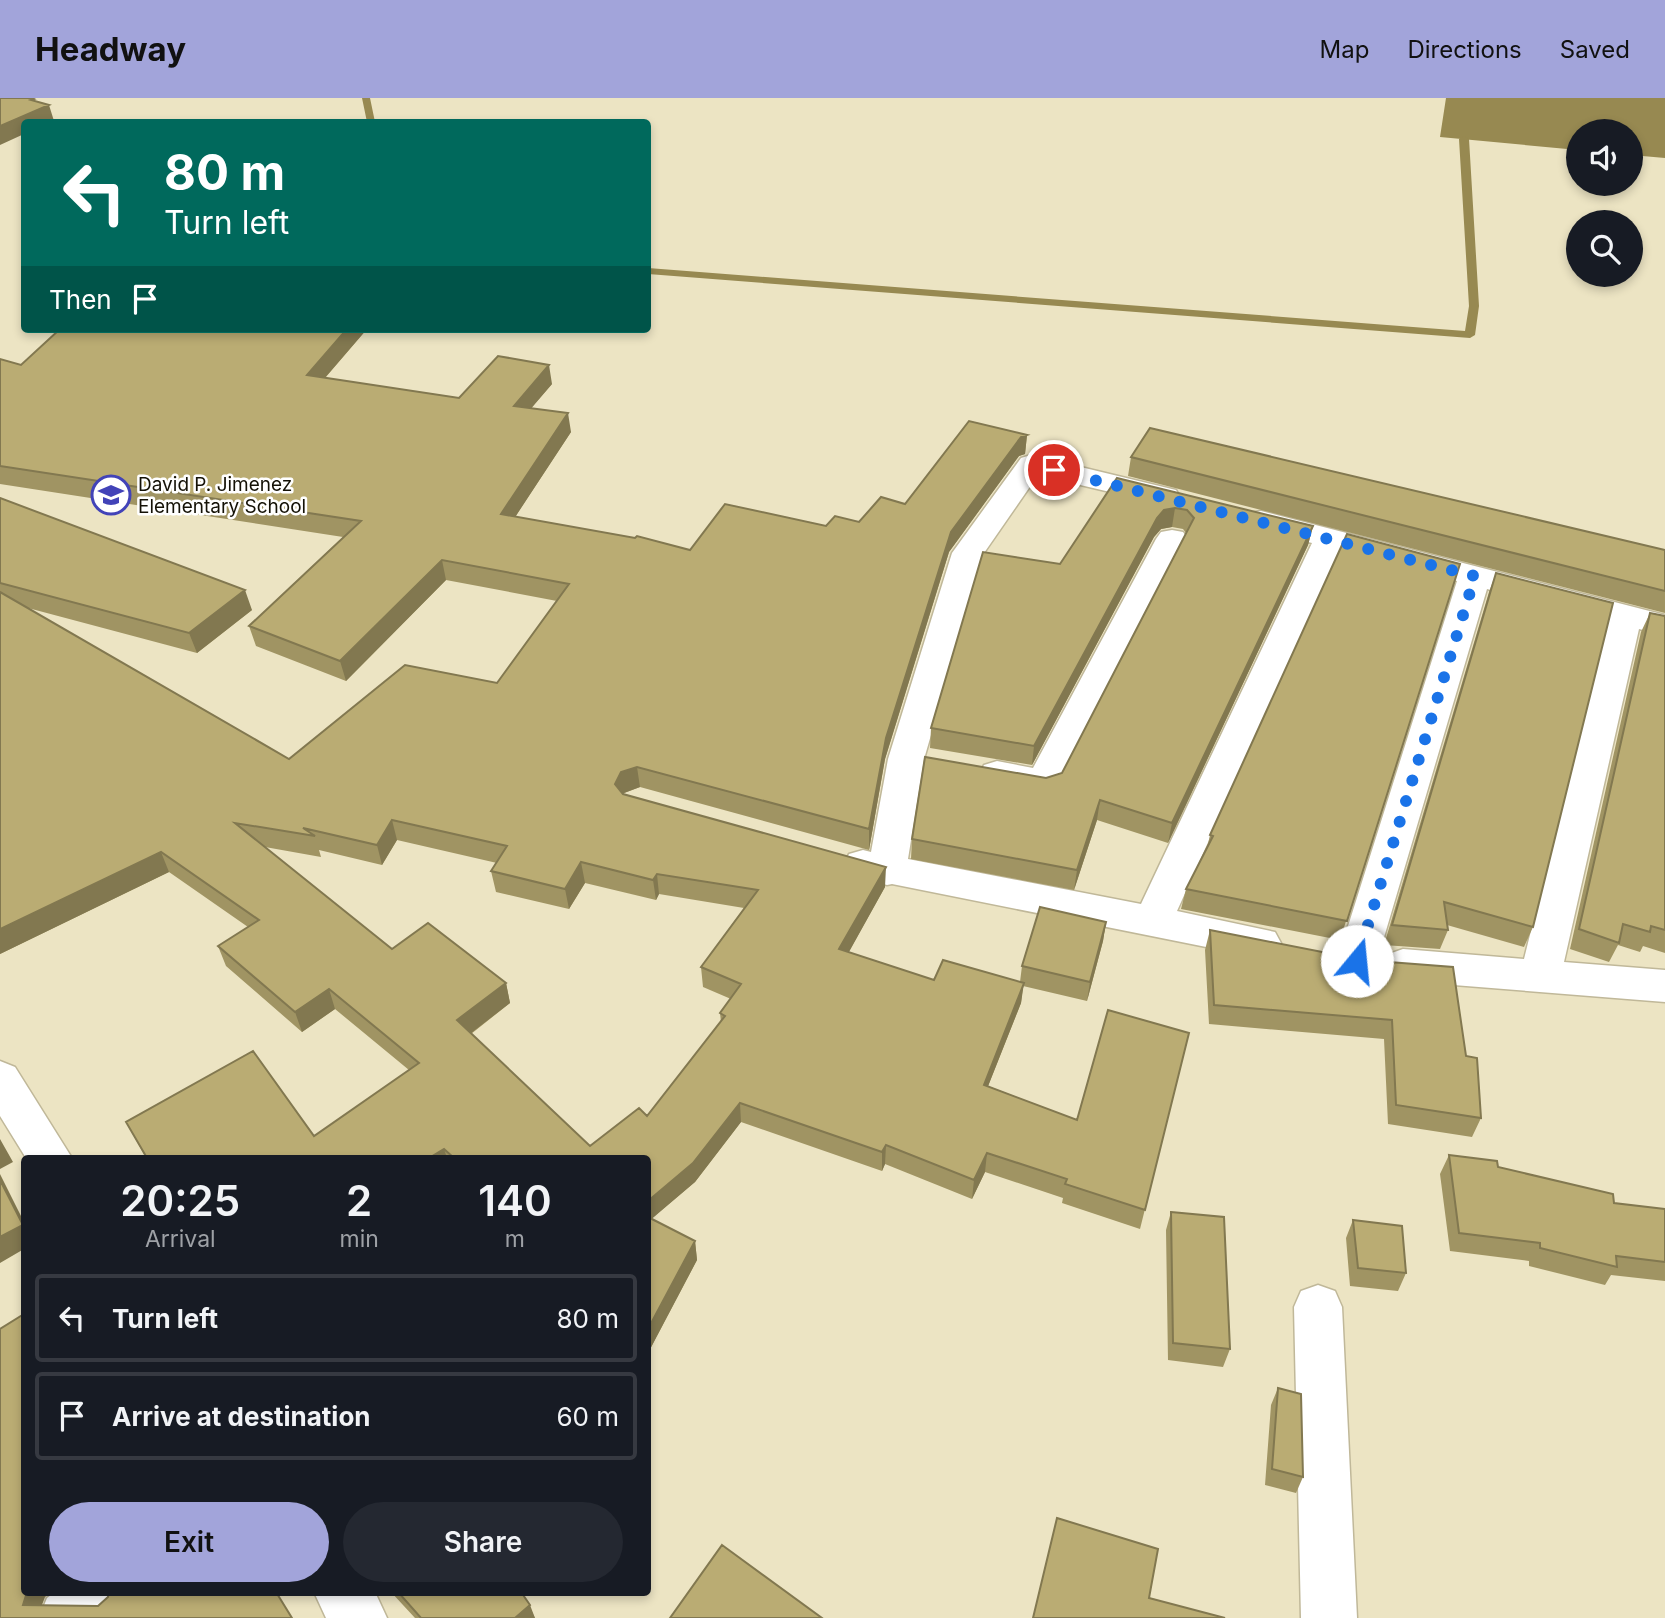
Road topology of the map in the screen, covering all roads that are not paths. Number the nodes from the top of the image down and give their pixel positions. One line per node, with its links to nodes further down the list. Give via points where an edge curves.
1 (1196, 503): 8 (street, via 1031,464 968,553)
2 (1236, 514): 3 (street)
3 (1330, 538): 5 (street); 11 (street)
4 (1172, 539): 8 (street, via 1044,782)
5 (1475, 576): 6 (street); 12 (street)
6 (1626, 615): 7 (street); 13 (street)
7 (1665, 625)
8 (905, 760): 10 (street)
9 (835, 856): 10 (street)
10 (887, 871): 11 (street)
11 (1152, 923): 12 (street)
12 (1357, 961): 13 (street)
13 (1540, 977): 14 (street)
14 (1665, 986)
15 (0, 1079): 16 (street)
16 (48, 1155)
17 (1318, 1307): 22 (street)
18 (94, 1596): 20 (street)
19 (344, 1596): 21 (street)
20 (67, 1618)
21 (359, 1618)
22 (1329, 1618)

